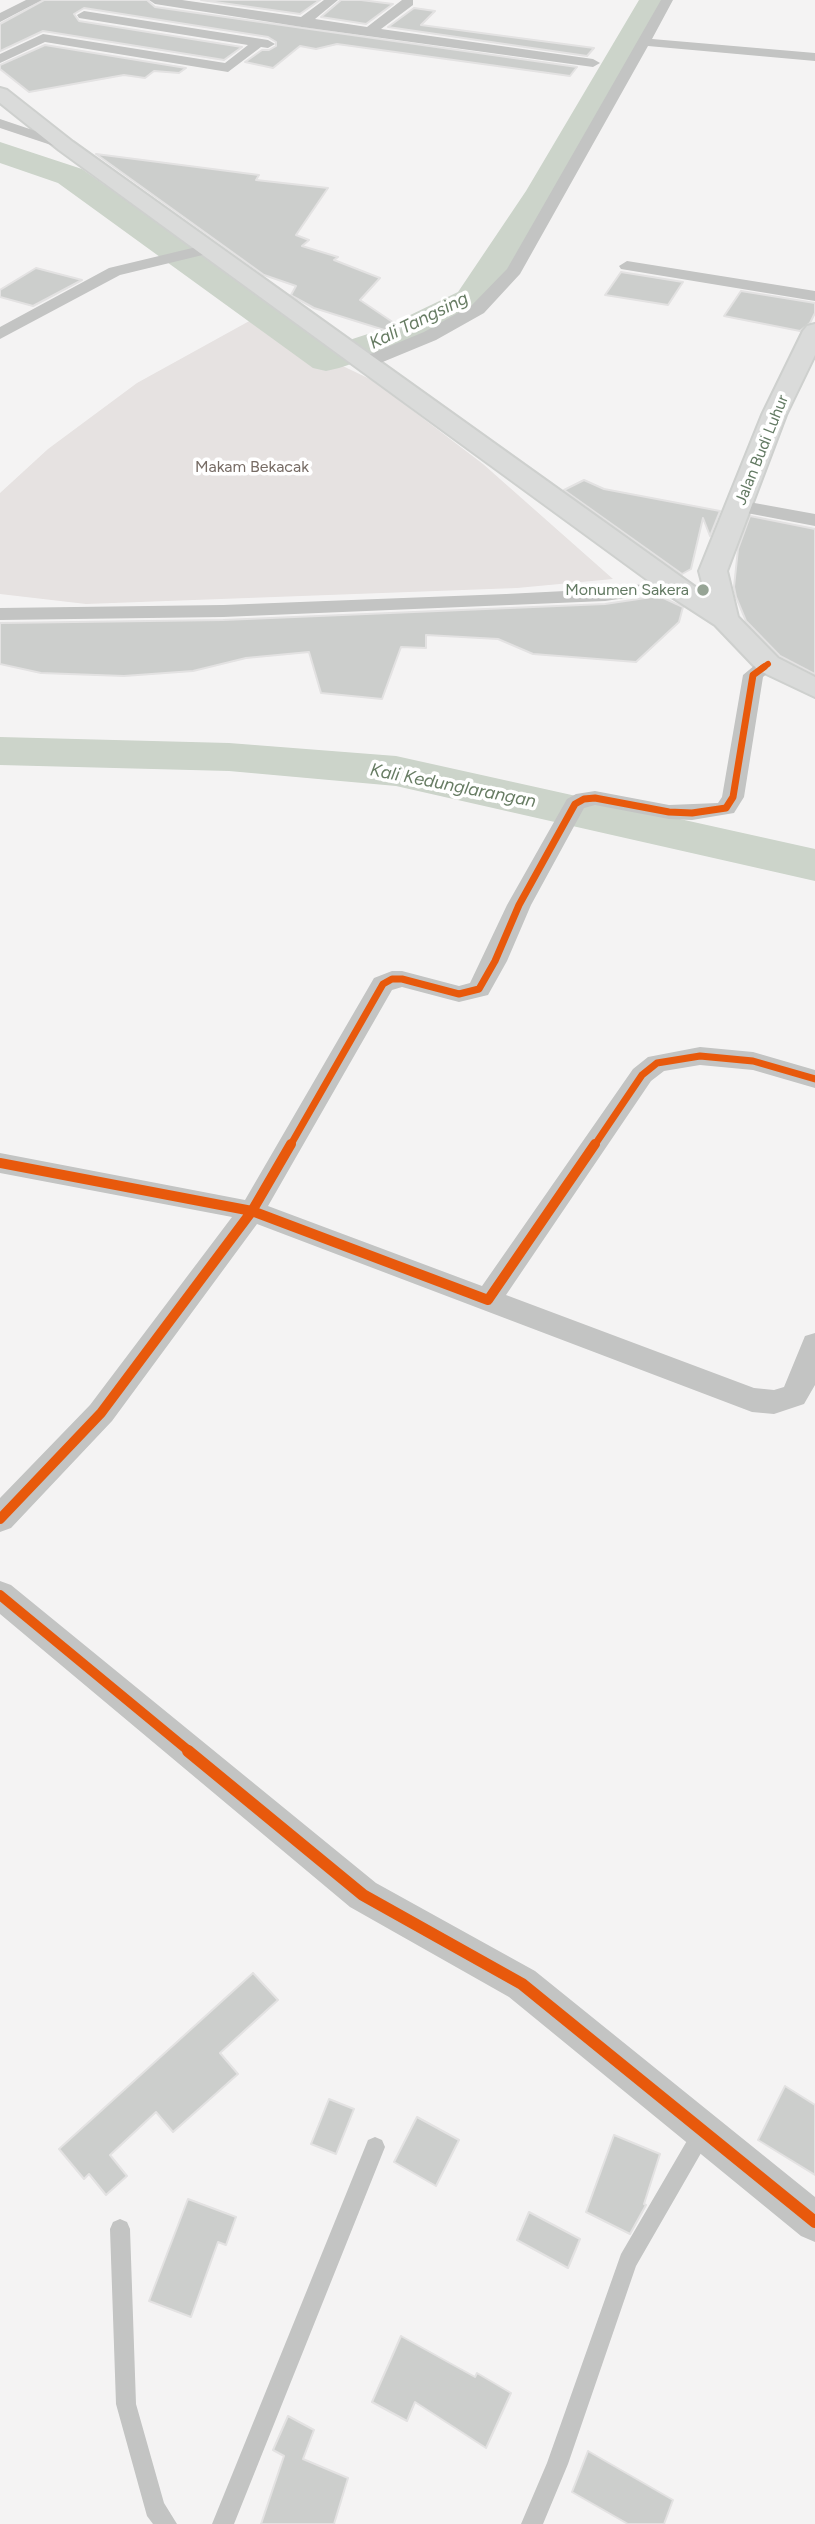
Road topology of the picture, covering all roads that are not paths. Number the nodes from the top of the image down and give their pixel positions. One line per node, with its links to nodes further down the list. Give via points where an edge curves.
1 (36, 0): 6 (street)
2 (155, 0): 7 (street)
3 (332, 0): 7 (street)
4 (393, 0): 8 (street, via 408,2)
5 (667, 0): 10 (street)
6 (0, 18)
7 (300, 22): 8 (street); 11 (street, via 269,44)
8 (368, 32): 14 (street)
9 (43, 38): 11 (street, via 77,16); 11 (street, via 228,68); 13 (street)
10 (644, 42): 12 (street); 23 (street, via 514,271 478,309 430,336)
11 (258, 43)
12 (815, 57)
13 (0, 59)
14 (593, 63)
15 (0, 94): 17 (street)
16 (0, 123): 17 (street)
17 (66, 146): 18 (street)
18 (202, 251): 22 (street, via 130,266 95,280); 23 (street)
19 (627, 266): 20 (street)
20 (815, 296)
21 (815, 331): 24 (street, Jalan Budi Luhur, via 774,415)
22 (0, 334)
23 (360, 357): 27 (street)
24 (738, 506): 25 (street); 26 (street, Jalan Budi Luhur)
25 (815, 520)
26 (713, 571): 27 (street); 29 (street)
27 (674, 586): 28 (street, via 506,600); 29 (street)
28 (0, 614)
29 (725, 619): 30 (street)
30 (768, 664): 31 (street); 34 (street, via 753,675 733,797 726,808 669,812 584,799 569,815 519,905 479,989 459,994 402,978 383,984)
31 (815, 688)
32 (815, 1079): 35 (street, via 753,1061 700,1056 657,1063 642,1076)
33 (0, 1163): 34 (street)
34 (252, 1211): 35 (street); 37 (street, via 102,1413)
35 (488, 1300): 36 (street, via 752,1400 774,1402 794,1396)
36 (815, 1345)
37 (0, 1519)
38 (0, 1595): 39 (street, via 363,1895 522,1984)
39 (703, 2132): 41 (street); 45 (lane, via 628,2261)
40 (375, 2147): 44 (lane)
41 (815, 2222)
42 (120, 2229): 43 (lane, via 126,2404 155,2508)
43 (166, 2524)
44 (223, 2524)
45 (532, 2524)

